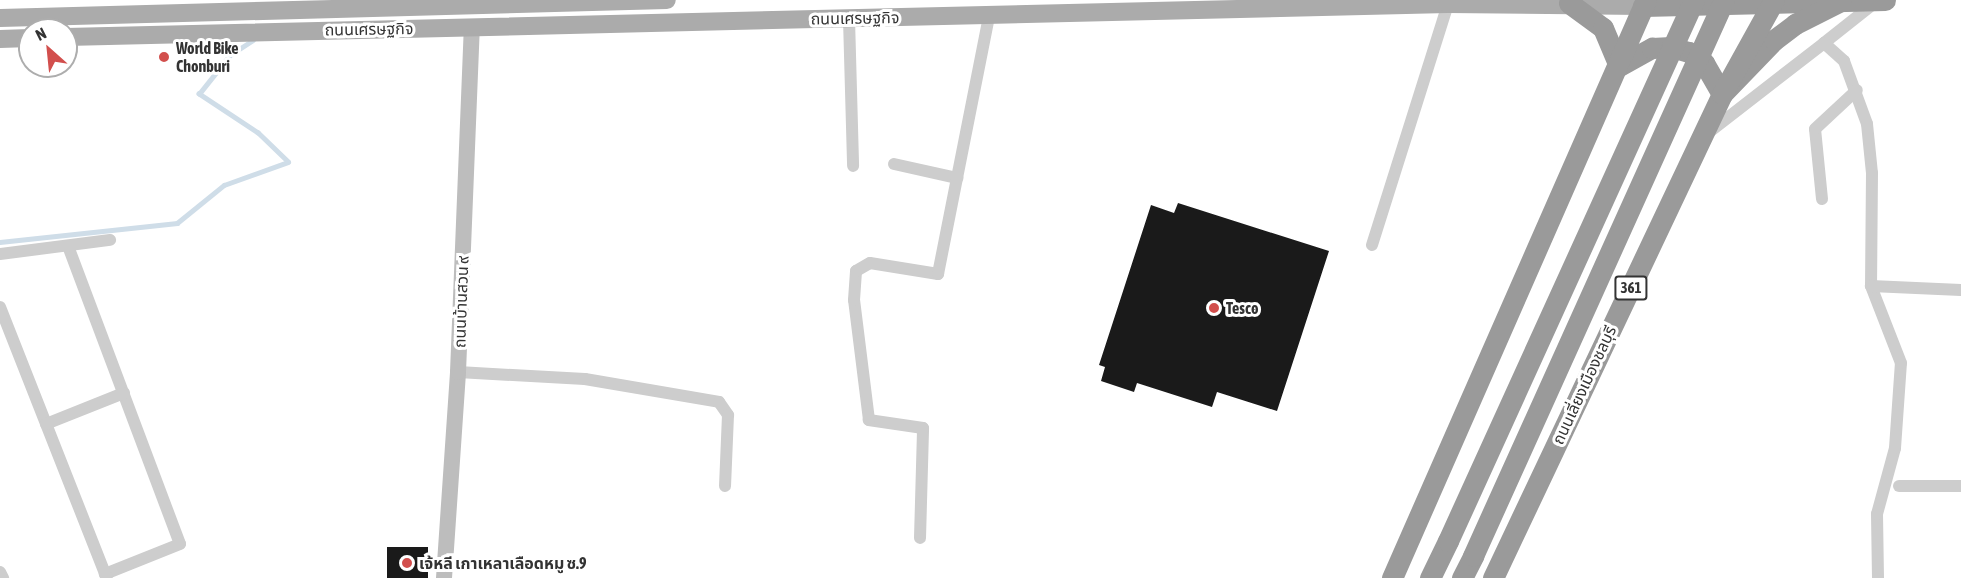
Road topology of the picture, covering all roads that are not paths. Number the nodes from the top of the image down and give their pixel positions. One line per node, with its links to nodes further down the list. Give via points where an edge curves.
1 (667, 0): 11 (main road, ถนนเศรษฐกิจ)
2 (1694, 0): 48 (highway, bridge)
3 (1724, 0): 49 (highway, ถนนเลี่ยงเมืองชลบุรี / 361, bridge)
4 (1878, 0): 5 (highway); 7 (highway); 20 (street)
5 (1885, 0)
6 (1774, 1): 7 (highway); 9 (highway); 23 (highway, ถนนเลี่ยงเมืองชลบุรี / 361)
7 (1841, 1): 23 (highway, via 1795,24 1774,40)
8 (1569, 3): 9 (main road, ถนนเศรษฐกิจ); 10 (main road, ถนนเศรษฐกิจ); 21 (highway, via 1603,28)
9 (1645, 3): 21 (highway)
10 (1448, 4): 12 (main road, ถนนเศรษฐกิจ); 30 (street)
11 (472, 6): 14 (main road, ถนนเศรษฐกิจ); 16 (main road)
12 (1154, 6): 13 (main road, ถนนเศรษฐกิจ)
13 (989, 16): 15 (main road, ถนนเศรษฐกิจ); 27 (street)
14 (0, 18)
15 (849, 19): 16 (main road, ถนนเศรษฐกิจ); 26 (street)
16 (472, 27): 17 (main road, ถนนเศรษฐกิจ); 36 (street, ถนนบ้านสวน ๙)
17 (78, 37)
18 (18, 38): 19 (main road)
19 (0, 39)
20 (1824, 43): 22 (street, via 1844,61); 24 (street)
21 (1619, 66): 23 (highway, via 1652,48 1671,47 1689,52 1704,63); 47 (highway)
22 (1857, 90): 28 (street, via 1815,129); 33 (street, via 1867,124 1872,173)
23 (1722, 94): 24 (highway, ถนนเลี่ยงเมืองชลบุรี / 361)
24 (1700, 139): 50 (highway, ถนนเลี่ยงเมืองชลบุรี / 361)
25 (894, 164): 27 (street)
26 (854, 166)
27 (957, 178): 42 (street, via 938,274 870,263 856,271 854,300 868,420 923,428)
28 (1822, 199)
29 (110, 240): 31 (street)
30 (1372, 245)
31 (68, 246): 32 (street); 37 (street)
32 (0, 254)
33 (1871, 286): 34 (street); 51 (street, via 1901,363 1895,448 1877,514)
34 (1961, 290)
35 (0, 308): 38 (street)
36 (458, 372): 39 (street, via 585,379 719,402 728,415); 46 (street, ถนนบ้านสวน ๙)
37 (124, 393): 38 (street); 44 (street, via 180,544)
38 (46, 424): 44 (street)
39 (725, 486)
40 (1899, 486): 41 (street)
41 (1961, 486)
42 (920, 538)
43 (0, 572): 45 (street)
44 (106, 576)
45 (3, 578)
46 (444, 578)
47 (1392, 578)
48 (1430, 578)
49 (1462, 578)
50 (1493, 578)
51 (1878, 578)

